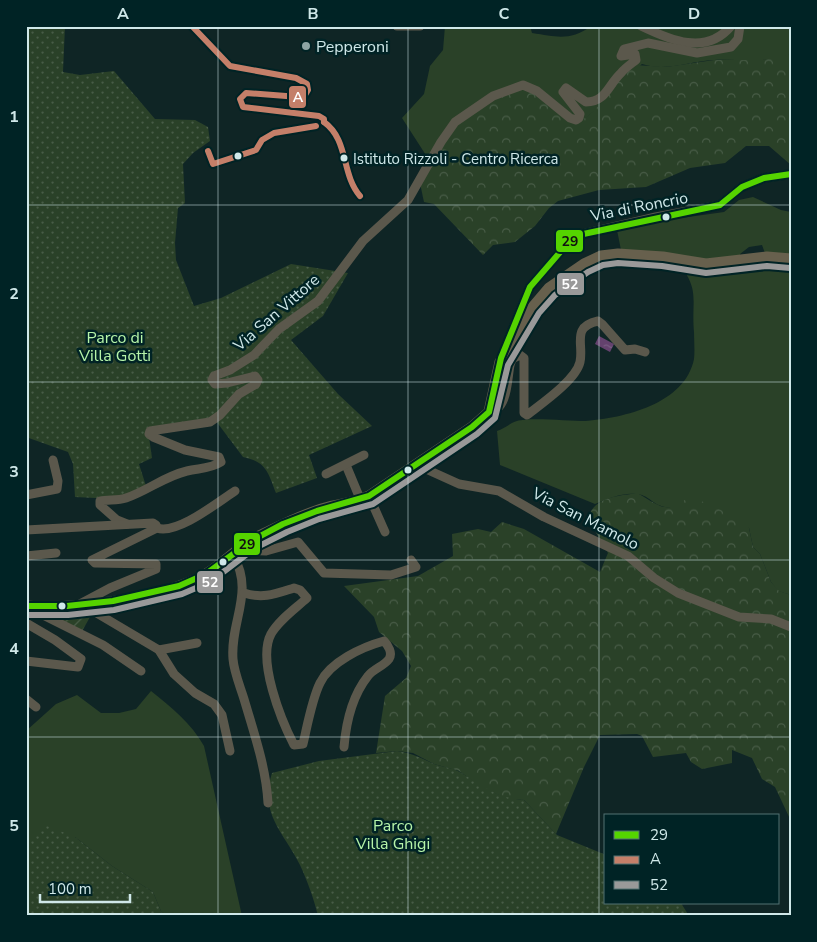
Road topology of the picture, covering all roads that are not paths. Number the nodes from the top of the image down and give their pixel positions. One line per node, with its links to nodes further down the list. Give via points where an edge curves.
1 (192, 26): 7 (street)
2 (397, 26): 3 (street)
3 (420, 26)
4 (641, 26): 5 (street, via 688,44 721,36)
5 (731, 26)
6 (740, 26): 21 (street, Via San Vittore, via 738,39 731,47 697,53 648,43 624,50 621,56 635,54 636,60 620,73 603,97 586,102 566,88 563,92 580,114 576,120 537,91 523,85 493,96 455,122 408,200 363,241 318,300 279,329 254,355 212,380 215,384 227,383 255,376 256,384 239,394 210,422 150,430 153,437 185,450 219,457 220,462 168,478 126,498 100,501 105,511)
7 (230, 66)
8 (791, 174): 11 (street, Via di Roncrio, via 764,178 742,187 720,205 574,236 530,287)
9 (791, 258): 11 (main road, via 767,257 706,264 636,254 601,256 549,288 532,308)
10 (645, 352): 12 (street, via 625,350 602,324 592,322 580,334 580,363 573,376 559,389 527,416 524,413 524,358 520,355 512,359 503,404 495,412)
11 (500, 362): 12 (main road)
12 (489, 412): 15 (main road, via 472,428)
13 (364, 455): 16 (street)
14 (53, 460): 19 (street, via 57,489)
15 (417, 465): 20 (main road); 33 (street, Via San Mamolo, via 459,484 500,491 544,517 622,552 678,593 739,617 771,619)
16 (346, 466): 17 (street); 20 (street)
17 (326, 474)
18 (235, 491): 22 (street, via 186,523 162,530)
19 (26, 495)
20 (365, 498): 24 (street); 25 (main road, via 324,508 259,536)
21 (127, 524): 22 (street, via 153,523); 23 (street)
22 (157, 528): 30 (street, via 92,560 95,563 156,564 156,568)
23 (26, 530)
24 (385, 532)
25 (236, 552): 28 (street, via 266,551 298,542 324,573 391,575 416,566); 29 (street); 30 (main road, via 198,579 171,589)
26 (56, 553): 27 (street)
27 (26, 556)
28 (412, 560)
29 (244, 593): 40 (street, via 267,597 294,588 306,598 272,633 266,654 285,727 294,745 303,744 320,682 332,669 355,650 384,641 388,645 390,658 368,676 350,712); 42 (street, via 233,658 261,755)
30 (80, 605): 31 (main road); 35 (street)
31 (32, 607): 37 (street, via 103,645)
32 (26, 622): 36 (street, via 81,659 78,667)
33 (791, 627)
34 (197, 643): 35 (street)
35 (159, 650): 41 (street, via 174,674 195,693 214,704 222,715)
36 (26, 661)
37 (141, 671)
38 (26, 699): 39 (street)
39 (36, 708)
40 (344, 747)
41 (230, 751)
42 (268, 803)

